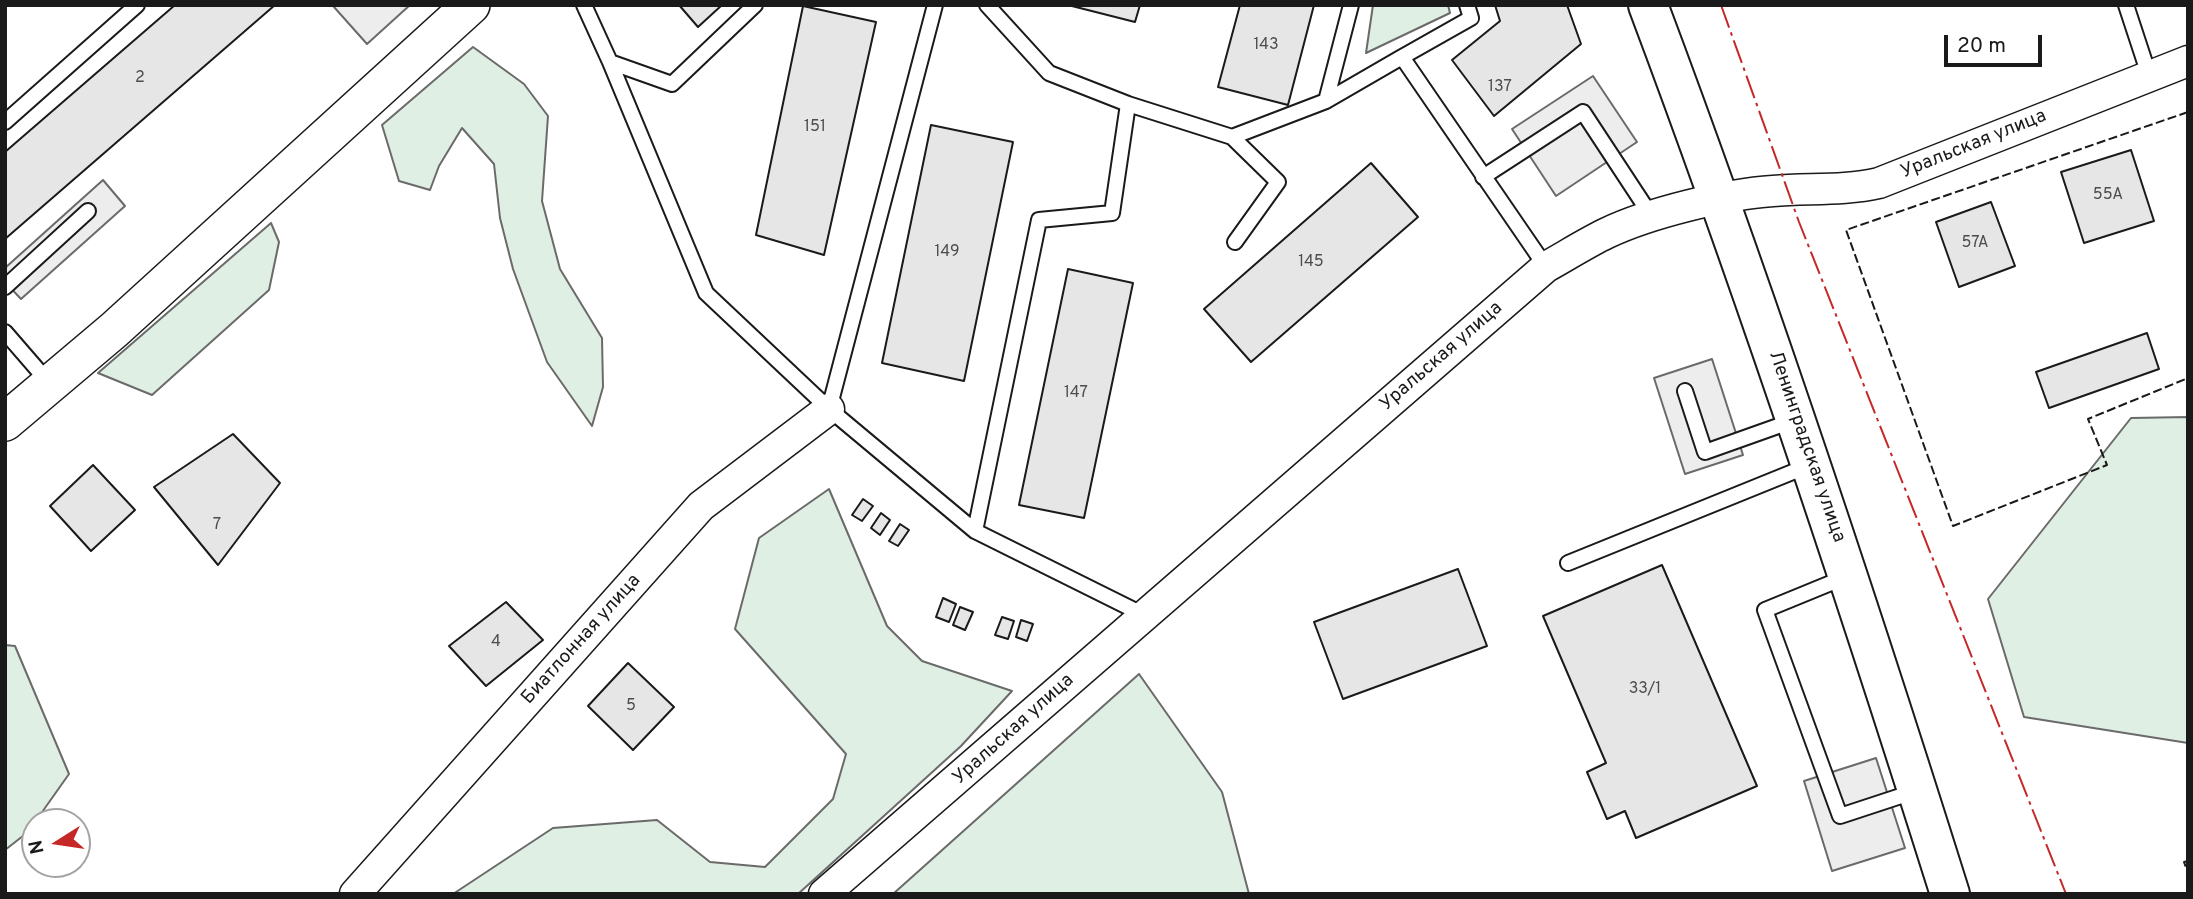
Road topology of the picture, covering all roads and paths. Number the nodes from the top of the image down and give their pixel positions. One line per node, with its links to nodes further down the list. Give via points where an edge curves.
1 (137, 5): 17 (lane)
2 (471, 5): 27 (street)
3 (584, 5): 13 (lane)
4 (755, 5): 13 (lane, via 672,84)
5 (935, 5): 29 (lane)
6 (987, 5): 16 (lane, via 1049,73)
7 (1351, 5): 15 (lane)
8 (1467, 5): 11 (lane, via 1471,19)
9 (1648, 5): 20 (main road, Ленинградская улица)
10 (2126, 5): 14 (lane)
11 (1402, 57): 15 (lane); 19 (lane)
12 (2188, 61): 14 (street, Уральская улица)
13 (610, 62): 29 (lane, via 706,293)
14 (2149, 75): 20 (street, Уральская улица, via 1880,183 1852,189 1772,191)
15 (1326, 101): 18 (lane)
16 (1128, 104): 18 (lane); 33 (lane, via 1112,213 1039,220)
17 (5, 122)
18 (1232, 137): 23 (lane, via 1278,182)
19 (1483, 177): 22 (lane, via 1583,112); 24 (lane)
20 (1721, 200): 22 (street, Уральская улица); 31 (main road, Ленинградская улица)
21 (88, 211): 25 (lane)
22 (1652, 217): 24 (street, Уральская улица, via 1608,233)
23 (1235, 242)
24 (1546, 267): 36 (street, Уральская улица)
25 (5, 287)
26 (5, 332): 27 (lane)
27 (50, 384): 30 (street)
28 (1685, 390): 31 (lane, via 1705,452)
29 (829, 409): 33 (lane); 38 (street, Биатлонная улица, via 701,506)
30 (8, 412)
31 (1797, 420): 32 (main road, Ленинградская улица)
32 (1812, 465): 34 (lane); 35 (main road, Ленинградская улица)
33 (975, 531): 36 (lane)
34 (1568, 563)
35 (1849, 575): 37 (main road, Ленинградская улица); 37 (lane, via 1765,610 1840,816)
36 (1144, 615): 39 (street, Уральская улица)
37 (1917, 790): 40 (main road, Ленинградская улица)
38 (355, 894)
39 (824, 894)
40 (1950, 894)

